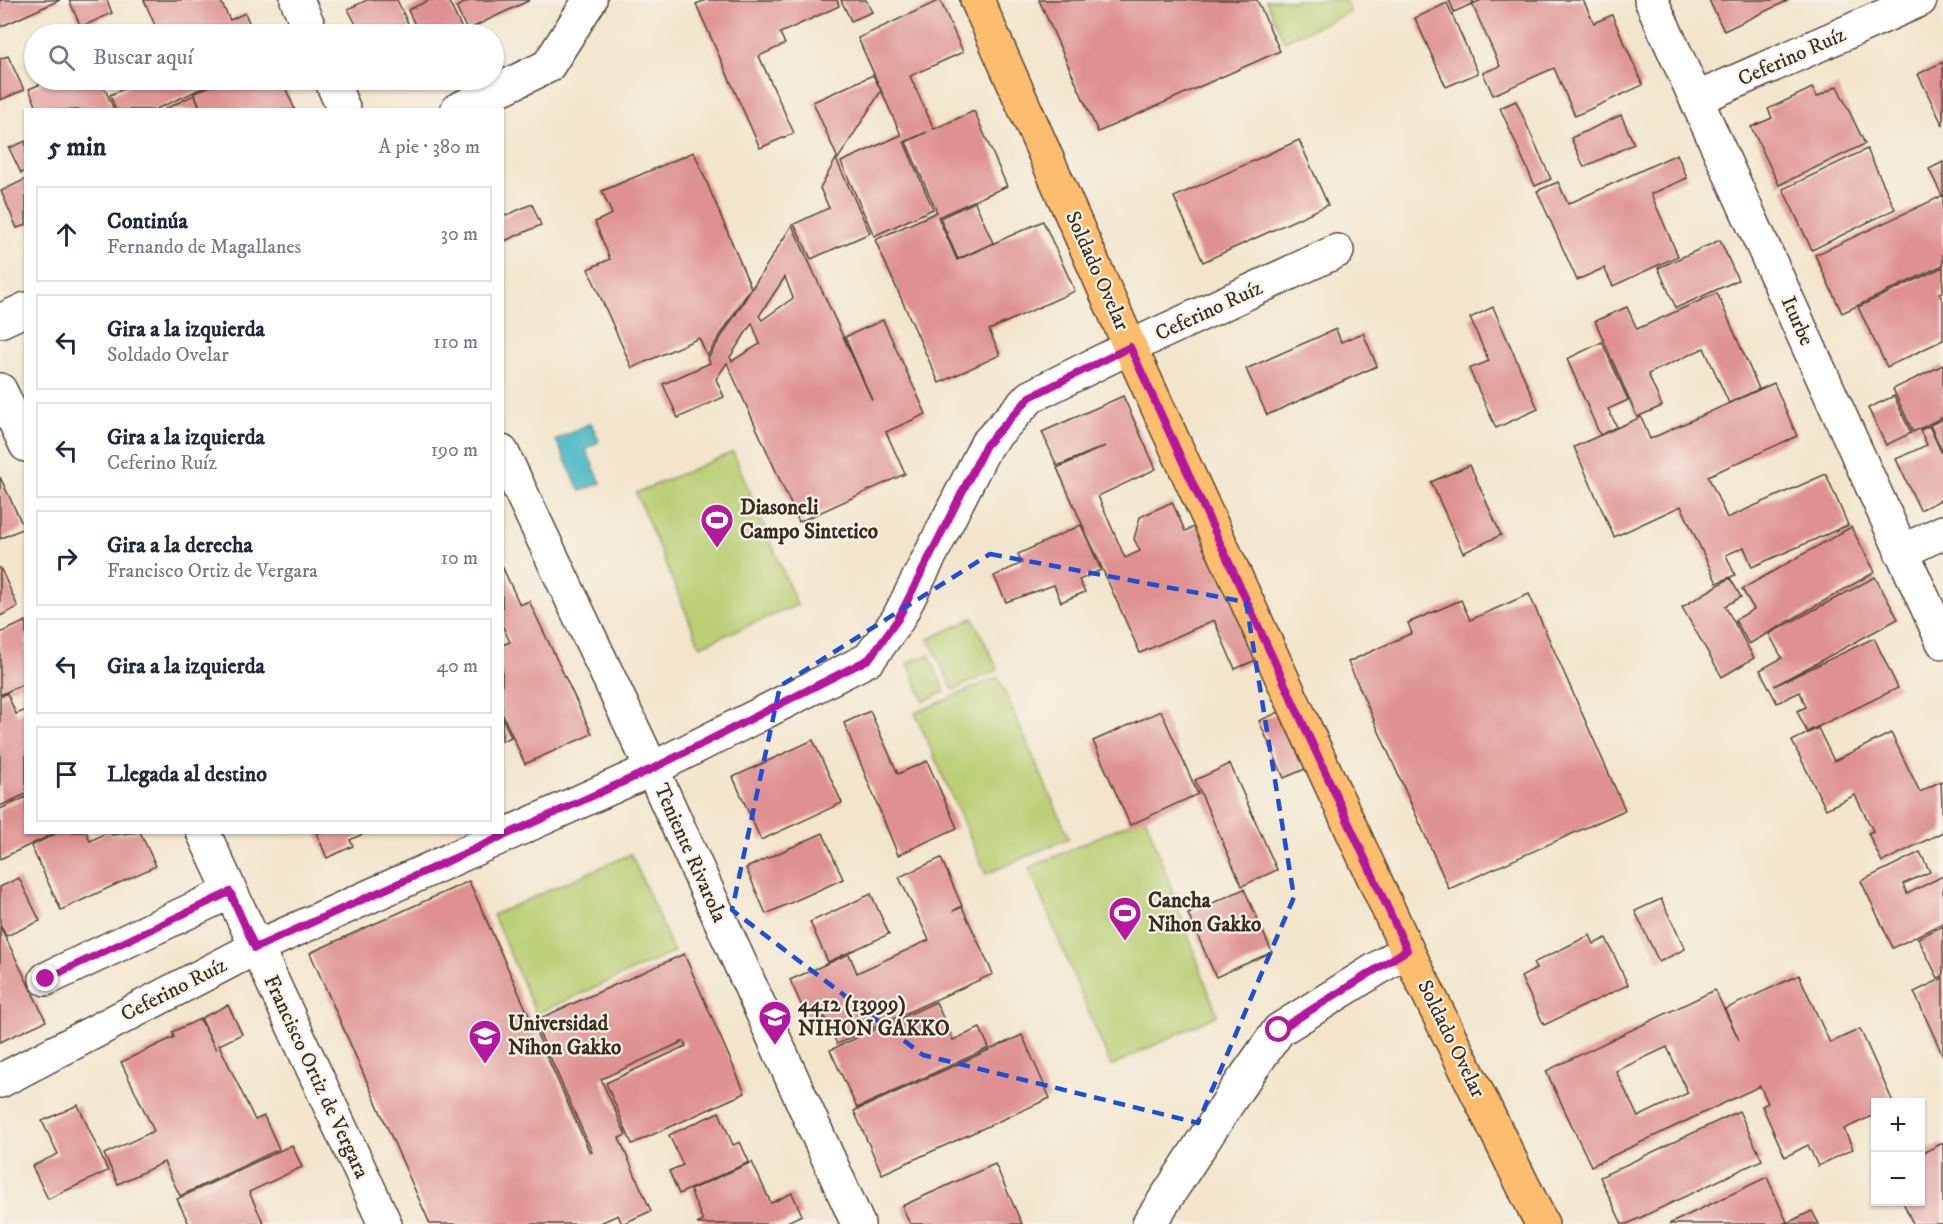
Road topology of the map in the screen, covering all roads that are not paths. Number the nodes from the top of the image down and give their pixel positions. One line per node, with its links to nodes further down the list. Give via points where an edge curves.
1 (297, 0): 6 (street)
2 (590, 0): 7 (street, via 548,66)
3 (977, 0): 16 (main road, Soldado Ovelar)
4 (1651, 0): 10 (street, Iturbe)
5 (1920, 0): 10 (street, Ceferino Ruíz)
6 (308, 24)
7 (504, 87)
8 (335, 90): 11 (street)
9 (498, 90): 12 (street)
10 (1696, 99): 21 (street, Iturbe)
11 (343, 108)
12 (461, 108)
13 (1337, 251): 16 (street, Ceferino Ruíz)
14 (24, 310): 15 (street)
15 (0, 321)
16 (1130, 347): 23 (street, Ceferino Ruíz, via 1030,397 986,445 898,619 869,659); 27 (main road, Soldado Ovelar)
17 (0, 390): 18 (street)
18 (24, 441)
19 (504, 456): 23 (street, Teniente Rivarola)
20 (1943, 532): 21 (street)
21 (1901, 552): 22 (street, Iturbe)
22 (1943, 642)
23 (652, 769): 26 (street, Ceferino Ruíz); 31 (street, Teniente Rivarola)
24 (204, 834): 25 (street, Francisco Ortiz de Vergara)
25 (230, 892): 26 (street, Francisco Ortiz de Vergara); 28 (street)
26 (255, 948): 29 (street, Ceferino Ruíz); 30 (street, Francisco Ortiz de Vergara)
27 (1407, 950): 32 (street, via 1279,1030); 33 (main road, Soldado Ovelar)
28 (46, 979)
29 (0, 1081)
30 (385, 1224)
31 (858, 1224)
32 (1149, 1224)
33 (1542, 1224)

